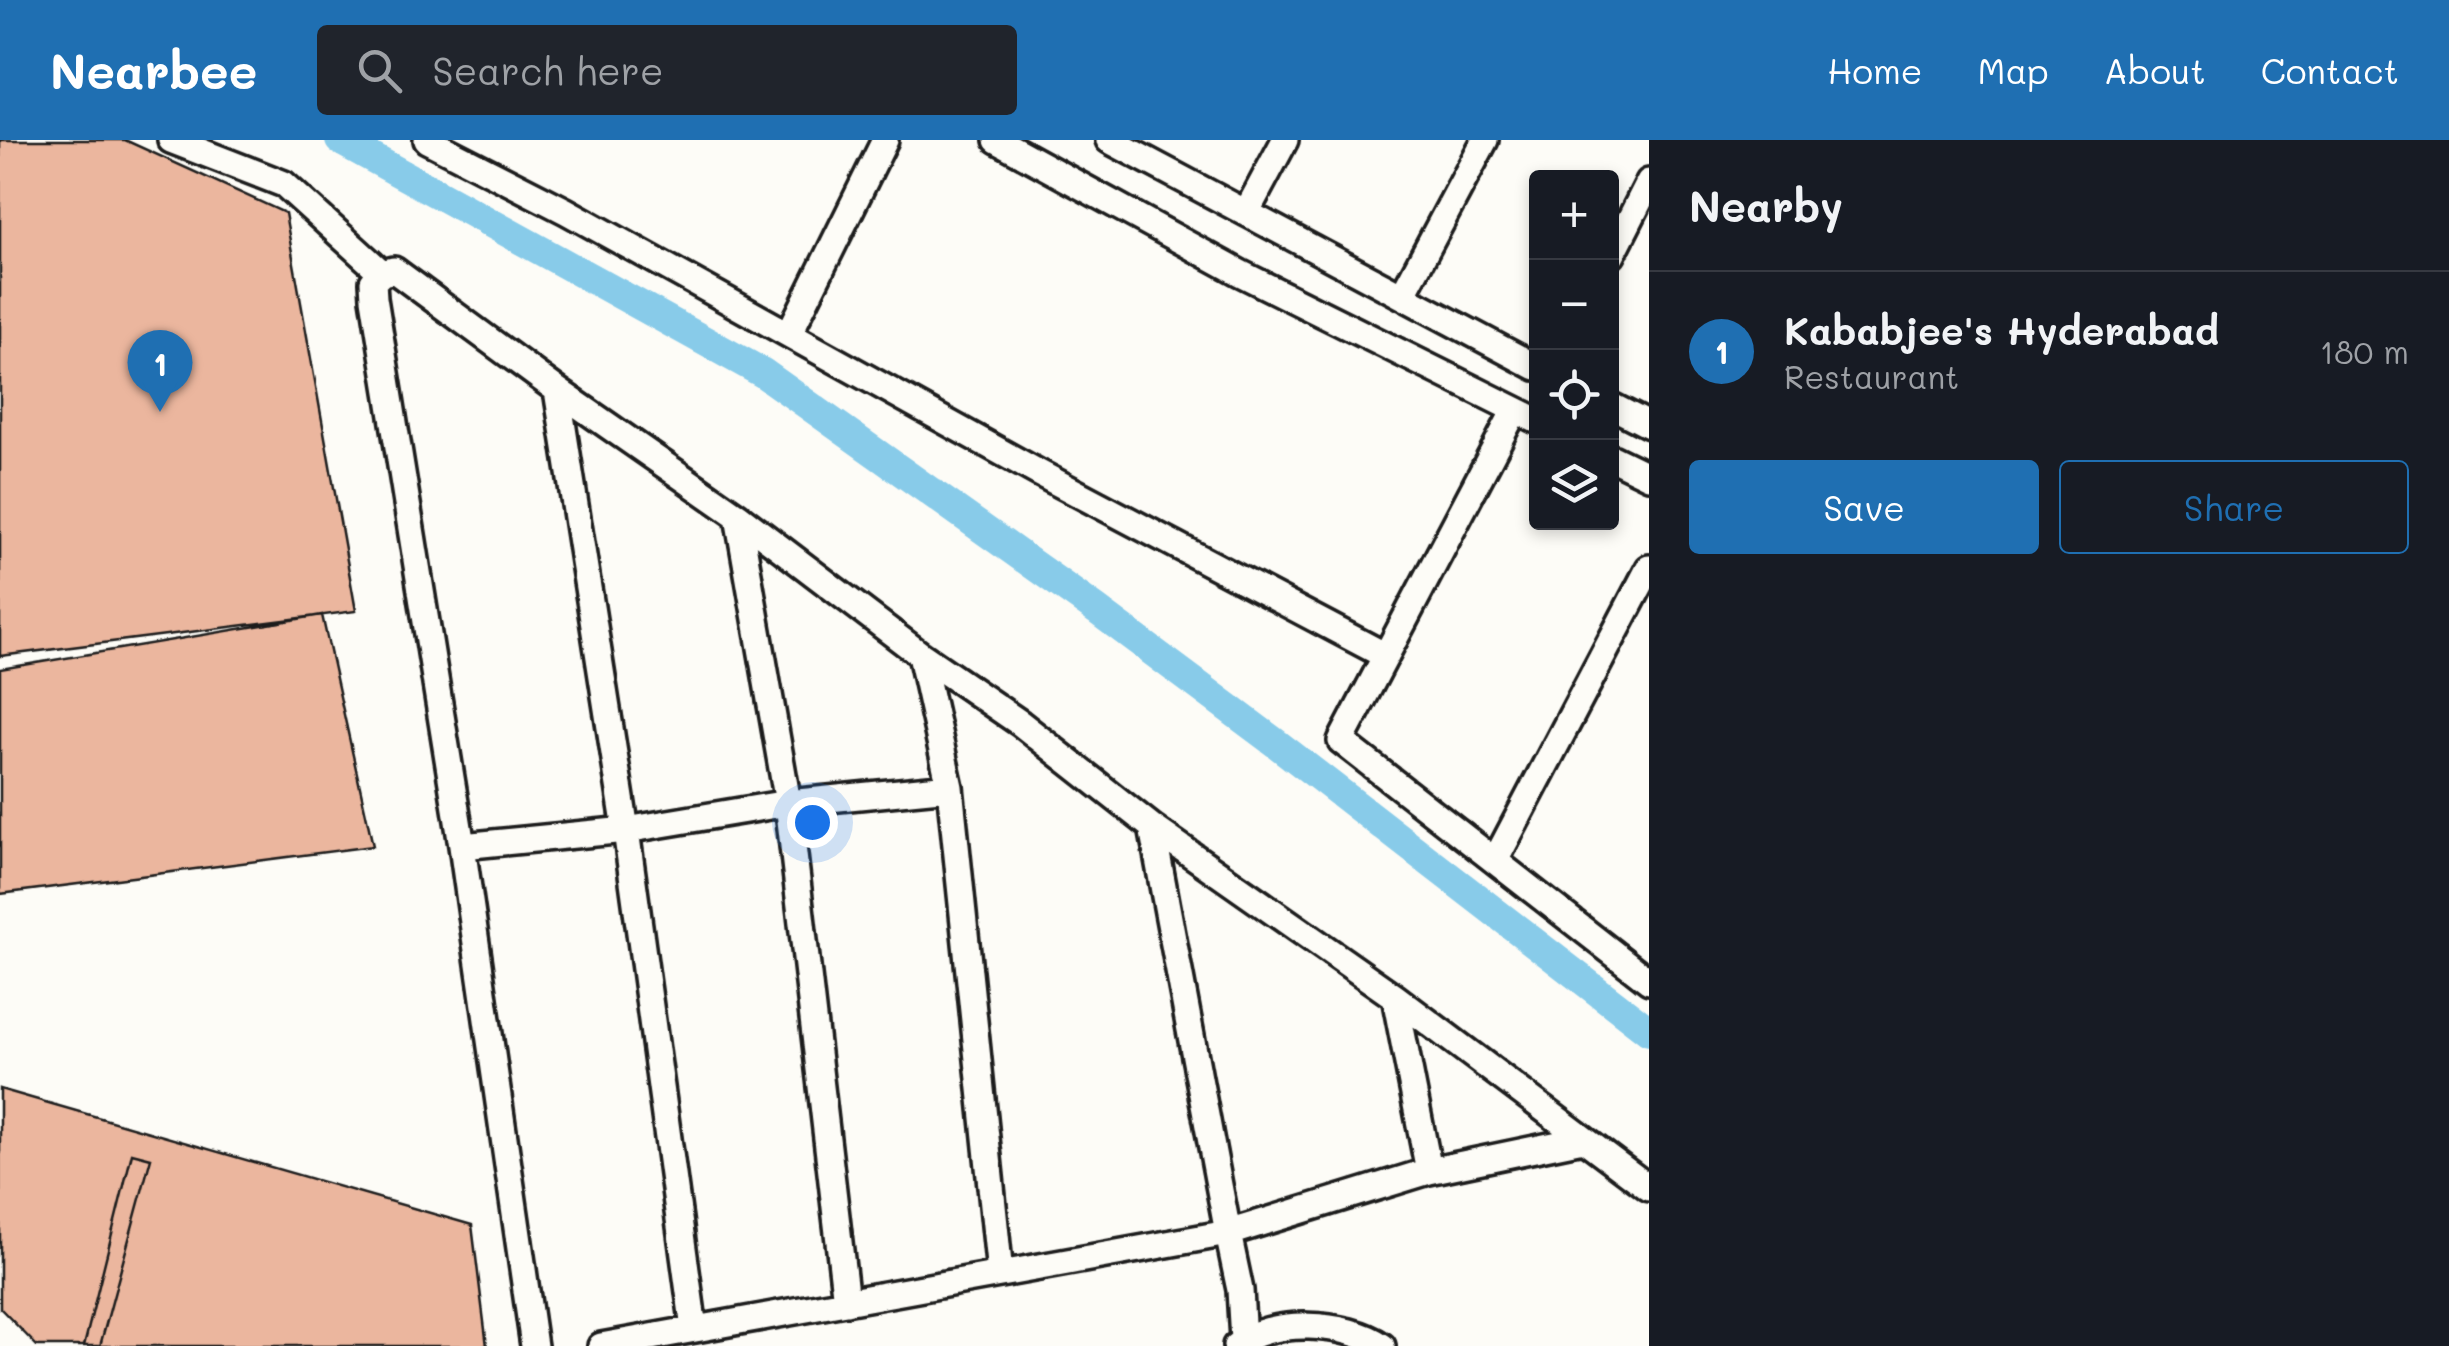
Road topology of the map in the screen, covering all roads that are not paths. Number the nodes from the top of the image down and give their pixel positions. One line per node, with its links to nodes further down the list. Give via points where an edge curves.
1 (171, 140): 11 (street, via 284,184)
2 (427, 140): 13 (street)
3 (885, 140): 13 (street)
4 (996, 140): 17 (street, via 1240,273)
5 (1109, 140): 9 (street)
6 (1286, 140): 9 (street)
7 (1485, 140): 12 (street)
8 (1649, 182): 10 (street)
9 (1246, 213): 12 (street)
10 (1619, 241)
11 (382, 274): 15 (street, via 394,270 410,279); 29 (street, via 373,282 374,298)
12 (1402, 294): 14 (street)
13 (789, 334): 24 (street)
14 (1529, 363)
15 (556, 390): 21 (street); 28 (street)
16 (1619, 410): 18 (street)
17 (1526, 415): 24 (street)
18 (1649, 425)
19 (1619, 461): 20 (street)
20 (1649, 476)
21 (738, 516): 23 (street); 26 (street)
22 (1649, 568): 30 (street)
23 (921, 655): 25 (street); 27 (street)
24 (1386, 656): 30 (street, via 1341,741)
25 (950, 787): 26 (street); 37 (street)
26 (788, 803): 28 (street); 38 (street)
27 (1152, 827): 32 (street); 36 (street)
28 (626, 830): 29 (street); 39 (street)
29 (462, 846): 41 (street)
30 (1495, 861): 31 (street)
31 (1649, 982)
32 (1395, 997): 33 (street); 34 (street)
33 (1583, 1139): 34 (street); 35 (street)
34 (1429, 1171): 36 (street)
35 (1649, 1188)
36 (1228, 1233): 37 (street); 40 (street, via 1240,1290)
37 (1000, 1274): 38 (street)
38 (846, 1302): 39 (street)
39 (694, 1329): 42 (street)
40 (1240, 1343): 43 (street, via 1286,1327 1330,1327)
41 (534, 1346)
42 (601, 1346)
43 (1382, 1346)

